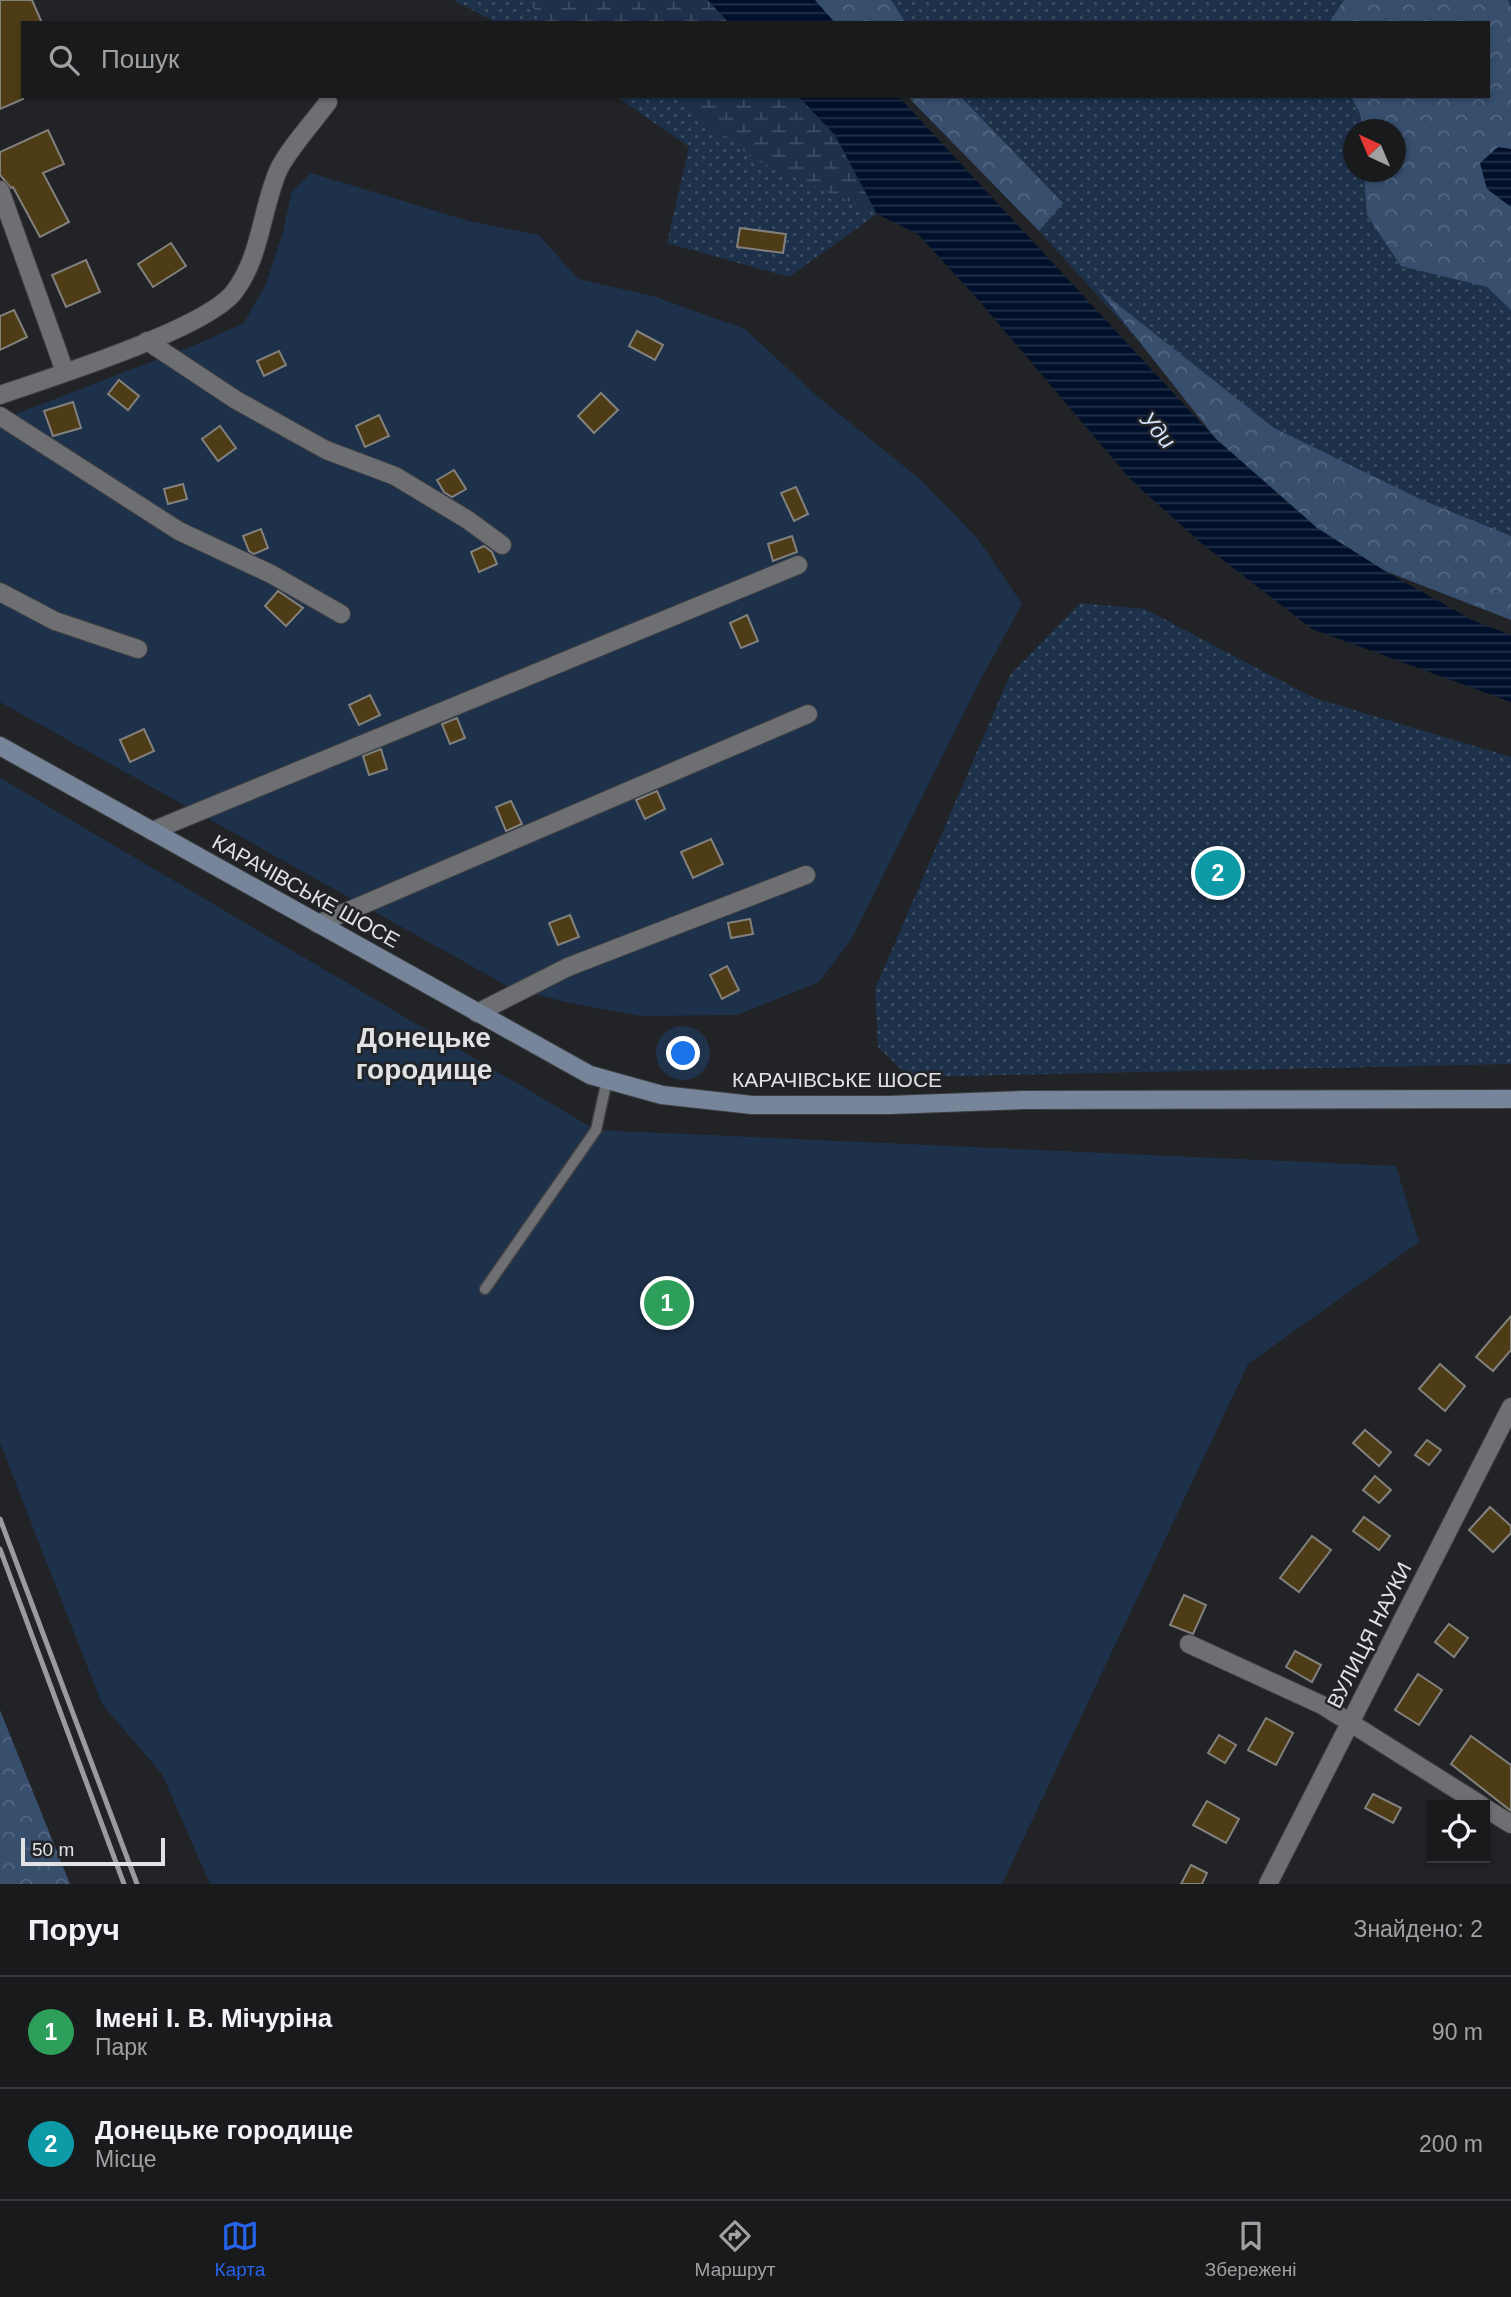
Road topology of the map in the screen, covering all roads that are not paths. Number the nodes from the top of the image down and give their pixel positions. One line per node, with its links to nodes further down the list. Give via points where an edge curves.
1 (328, 102): 3 (street, via 278,170 253,256 234,292 214,311)
2 (0, 190): 4 (street)
3 (147, 341): 4 (street); 7 (street, via 236,400 326,450 395,476)
4 (65, 372): 5 (street)
5 (0, 395)
6 (0, 416): 10 (street, via 179,531 271,573)
7 (502, 545)
8 (798, 565): 14 (street)
9 (0, 592): 11 (street, via 55,621)
10 (341, 614)
11 (138, 649)
12 (808, 714): 16 (street)
13 (0, 746): 14 (main road, КАРАЧІВСЬКЕ ШОСЕ)
14 (152, 831): 16 (main road, КАРАЧІВСЬКЕ ШОСЕ)
15 (806, 875): 17 (street, via 568,967)
16 (318, 924): 17 (main road, КАРАЧІВСЬКЕ ШОСЕ)
17 (477, 1013): 18 (main road, КАРАЧІВСЬКЕ ШОСЕ)
18 (607, 1080): 19 (main road, КАРАЧІВСЬКЕ ШОСЕ, via 662,1095 752,1105); 20 (lane, via 596,1130)
19 (1511, 1099)
20 (485, 1289)
21 (1511, 1407): 23 (street, ВУЛИЦЯ НАУКИ)
22 (1189, 1644): 23 (street, via 1322,1705)
23 (1350, 1723): 24 (street); 27 (street, ВУЛИЦЯ НАУКИ)
24 (1472, 1800)
25 (1490, 1811): 26 (street)
26 (1511, 1824)
27 (1268, 1884)

